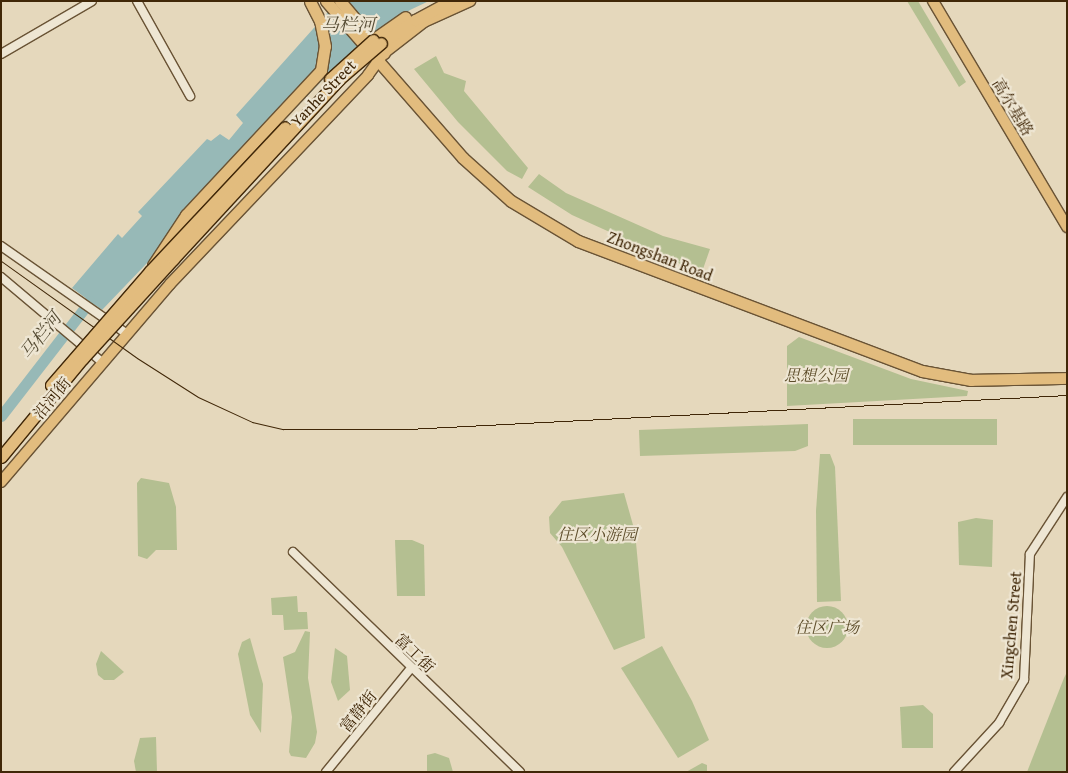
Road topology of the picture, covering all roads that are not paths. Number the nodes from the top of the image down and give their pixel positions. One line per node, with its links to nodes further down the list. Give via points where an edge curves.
1 (92, 1): 11 (street)
2 (137, 1): 13 (street)
3 (326, 1): 10 (highway, Zhongshan Road)
4 (340, 1): 10 (highway, Zhongshan Road)
5 (433, 1): 16 (highway, bridge, via 389,28 347,62)
6 (450, 1): 22 (highway, bridge, via 408,24 339,79 83,358)
7 (470, 1): 12 (main road, Yanhe Street, via 424,22)
8 (933, 1): 14 (main road, 高尔基路)
9 (312, 5): 16 (highway, bridge, via 325,46 321,70 186,214)
10 (372, 47): 12 (highway, Zhongshan Road)
11 (1, 54)
12 (381, 58): 18 (main road, Yanhe Street); 20 (highway, Zhongshan Road, via 446,139 495,187 520,207 578,241 922,371 971,380)
13 (190, 96)
14 (1067, 228)
15 (1, 246): 18 (street)
16 (150, 271): 21 (highway, bridge, via 77,352)
17 (1, 277): 19 (street)
18 (127, 334): 19 (main road, 沿河街)
19 (102, 362): 23 (main road, 沿河街)
20 (1067, 378)
21 (1, 446)
22 (1, 457)
23 (1, 482)
24 (1067, 498): 29 (street, Xingchen Street, via 1030,554 1024,680 999,723)
25 (293, 552): 26 (street, 富工街)
26 (411, 668): 27 (street, 富静街); 28 (street, 富工街)
27 (326, 772)
28 (520, 772)
29 (954, 772)

